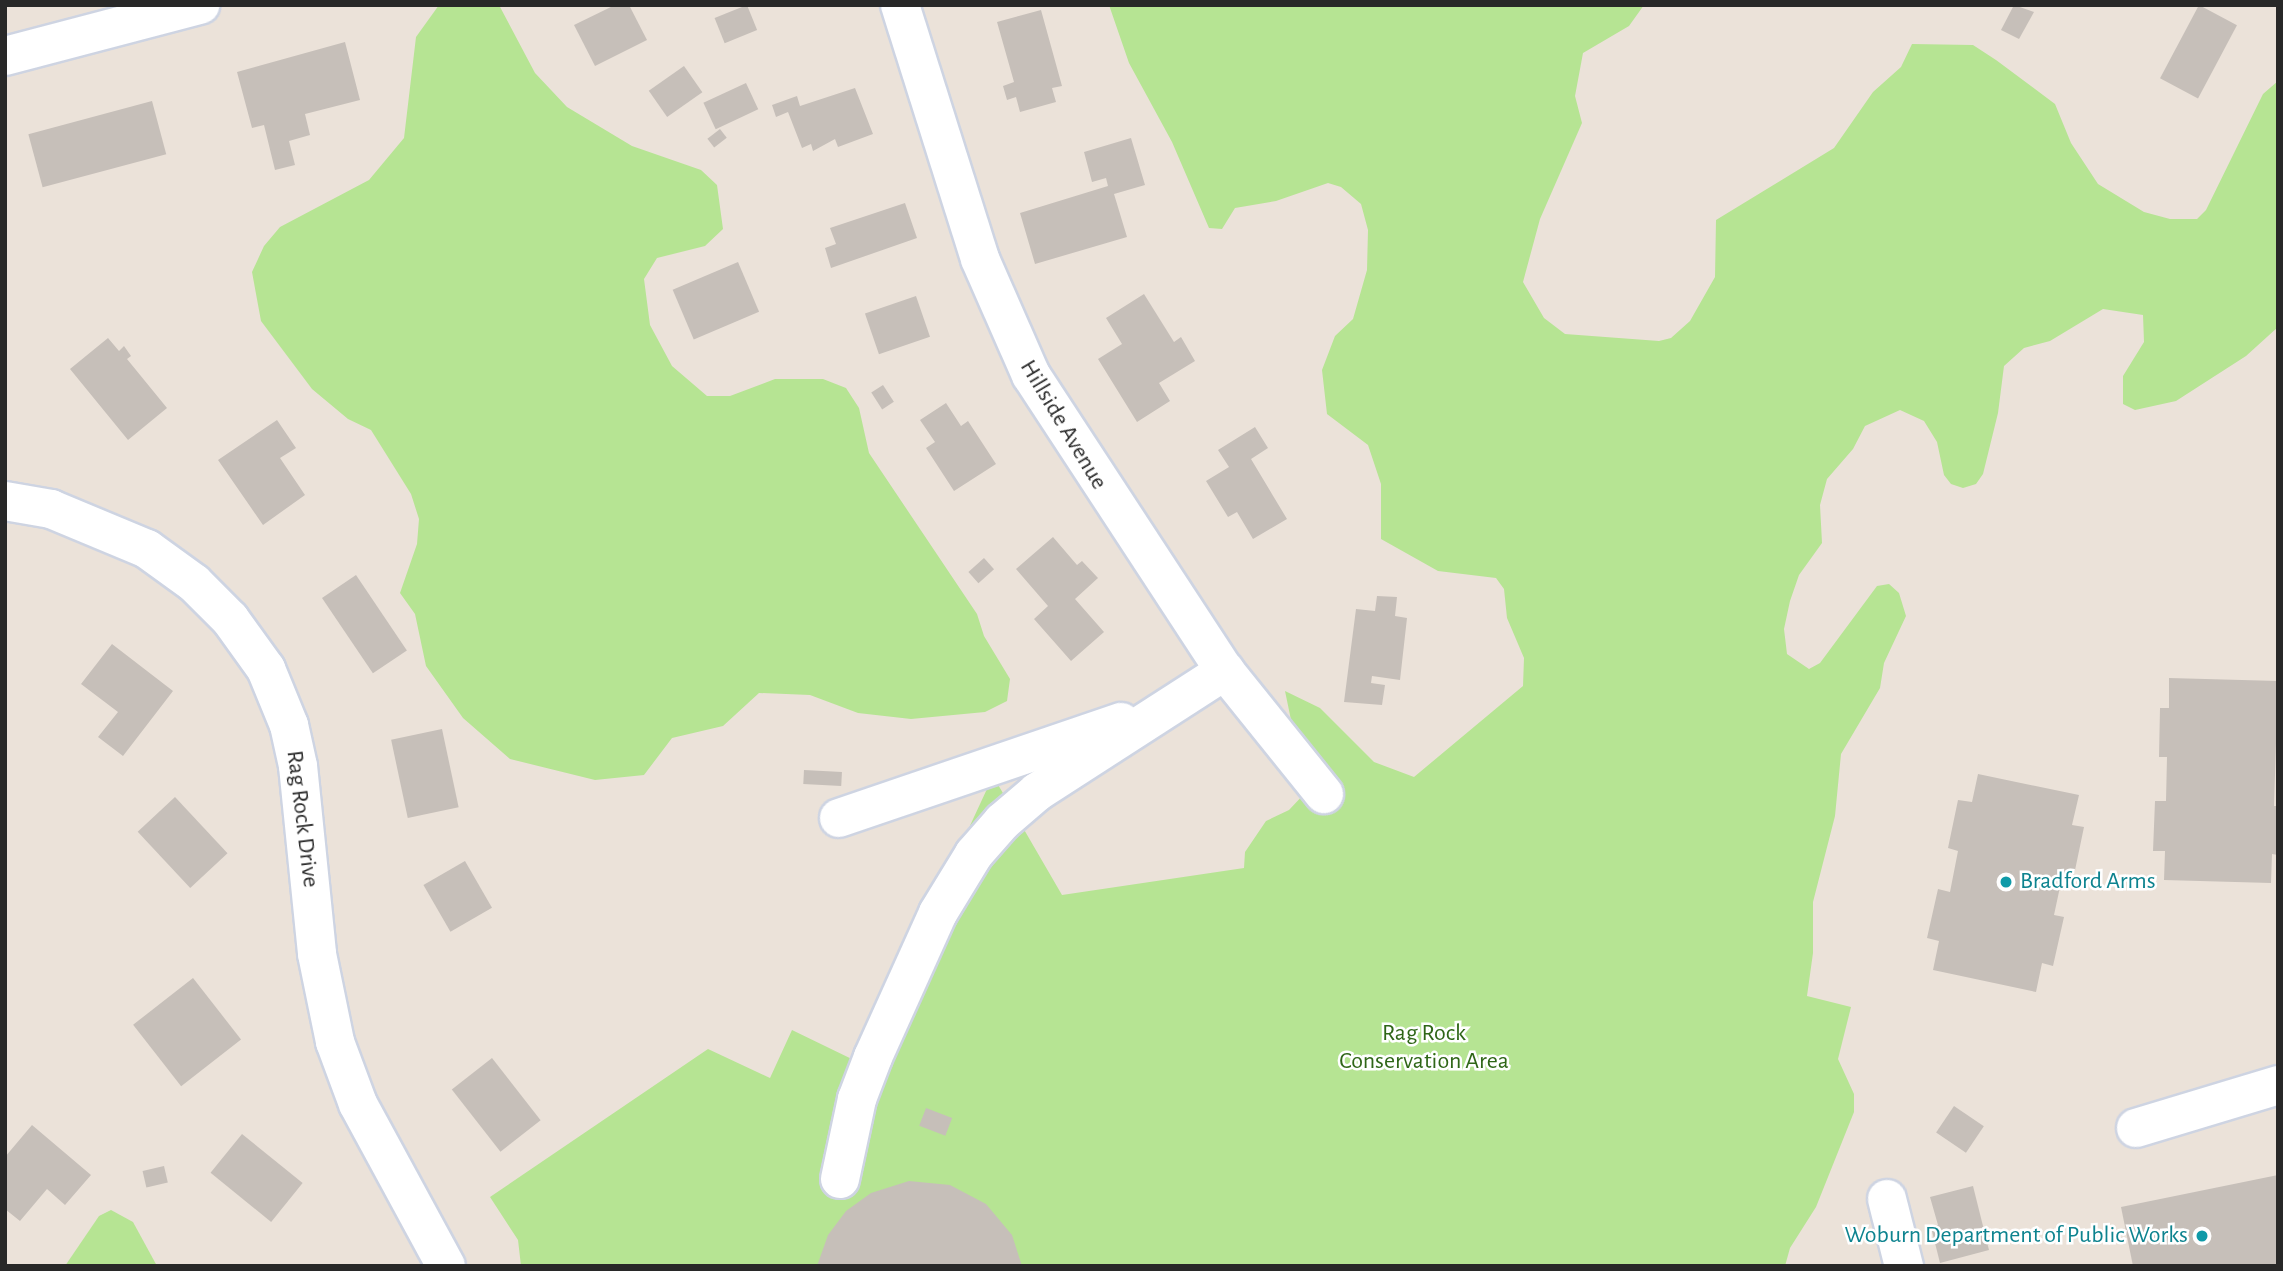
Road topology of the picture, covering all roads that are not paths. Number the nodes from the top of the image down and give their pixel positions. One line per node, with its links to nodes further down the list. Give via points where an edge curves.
1 (200, 5): 3 (street)
2 (900, 5): 5 (street, Hillside Avenue, via 976,246 1014,341 1073,445)
3 (5, 56)
4 (5, 501): 13 (street, Rag Rock Drive, via 51,509 99,525 147,549 194,583 230,620 267,669 289,725 298,766 317,954 335,1042 358,1104)
5 (1225, 671): 6 (street); 7 (street, Hillside Avenue)
6 (1179, 702): 8 (street); 11 (street, via 1037,792 974,854 938,913 873,1057 857,1099)
7 (1324, 794)
8 (839, 818)
9 (2278, 1085): 10 (street)
10 (2136, 1128)
11 (840, 1179)
12 (1887, 1199): 14 (street)
13 (446, 1266)
14 (1904, 1266)

